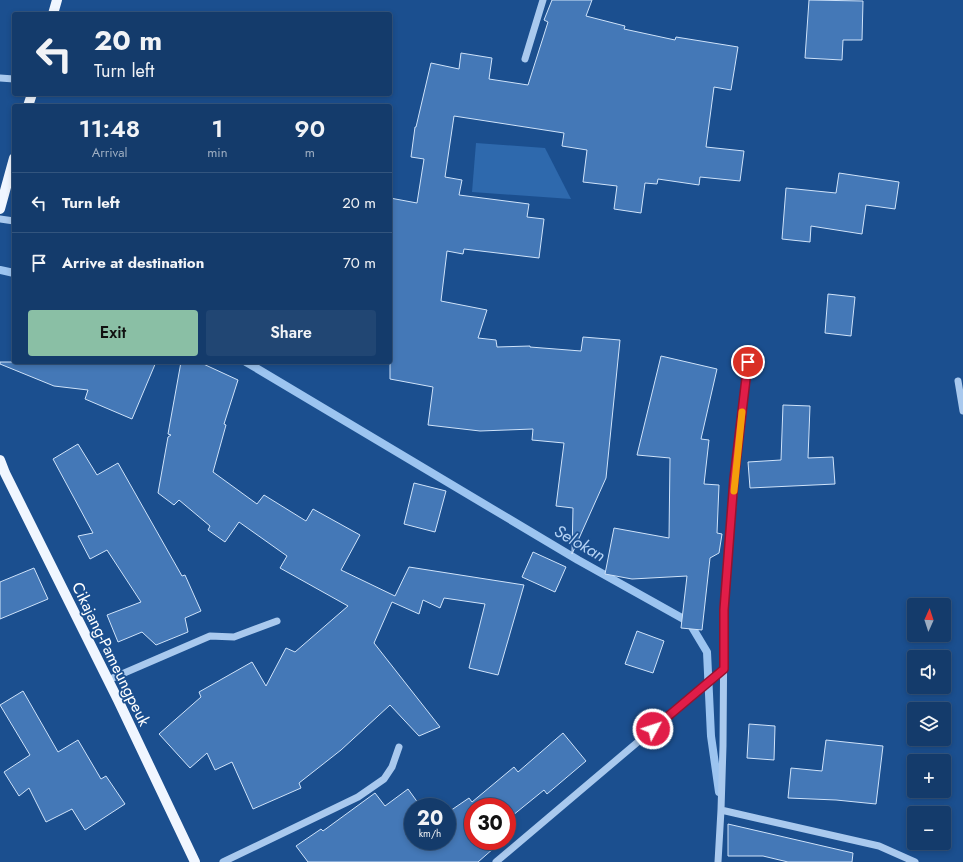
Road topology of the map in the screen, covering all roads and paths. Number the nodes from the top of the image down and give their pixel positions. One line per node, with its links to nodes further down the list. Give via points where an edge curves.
1 (57, 0): 3 (main road)
2 (543, 0): 4 (street)
3 (54, 12)
4 (525, 60)
5 (0, 78): 6 (street)
6 (12, 79)
7 (12, 165): 8 (main road)
8 (0, 209)
9 (0, 218): 10 (street)
10 (12, 221)
11 (748, 362): 16 (street, via 734,479 724,610)
12 (958, 381): 13 (street)
13 (963, 411)
14 (0, 460): 17 (main road, Cikajang-Pameungpeuk)
15 (277, 621): 17 (street, via 234,637 210,636)
16 (724, 669): 19 (street); 22 (street)
17 (108, 680): 20 (main road, Cikajang-Pameungpeuk)
18 (399, 747): 21 (street, via 392,767 384,779 358,797)
19 (721, 810): 23 (street); 24 (street, via 879,846)
20 (195, 862)
21 (224, 862)
22 (496, 862)
23 (718, 862)
24 (915, 862)

